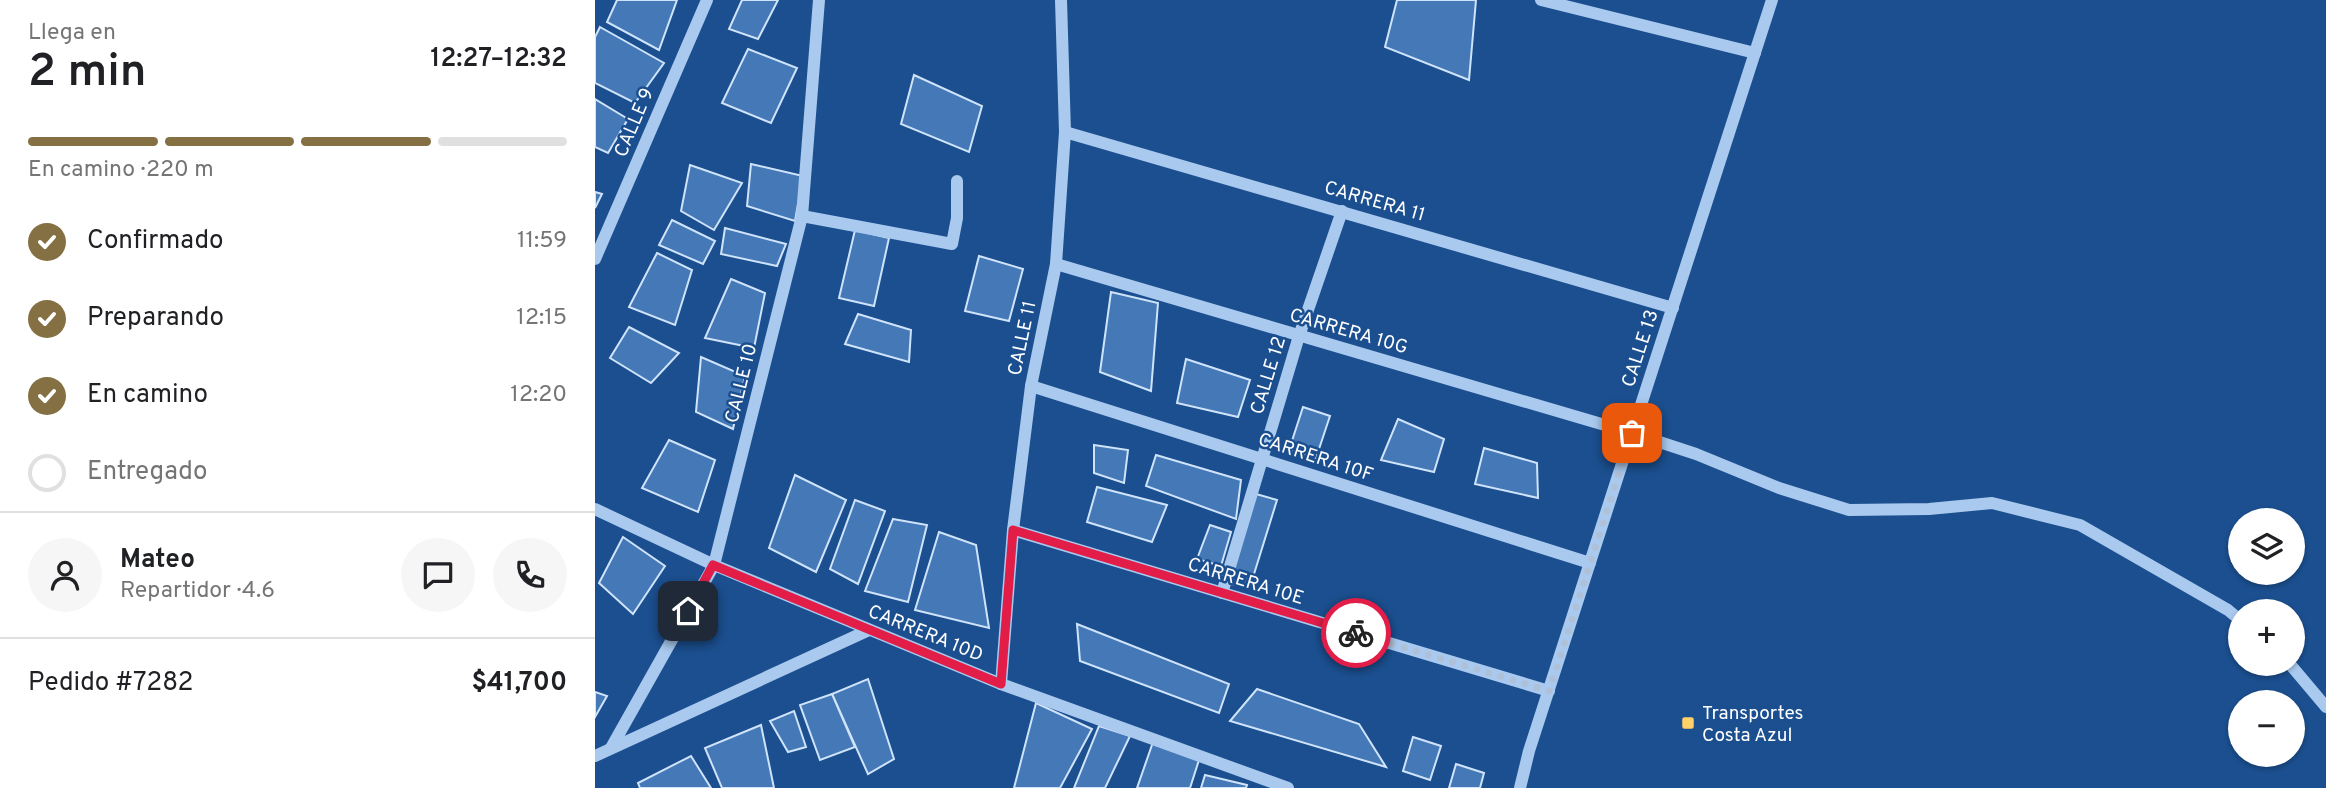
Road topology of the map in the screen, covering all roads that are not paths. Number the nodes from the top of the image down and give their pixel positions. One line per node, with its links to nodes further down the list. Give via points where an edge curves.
1 (707, 0): 11 (street, CALLE 9)
2 (819, 0): 10 (street, CALLE 10)
3 (1061, 0): 7 (street, CALLE 11)
4 (1541, 0): 6 (street)
5 (1772, 0): 6 (street, CALLE 13)
6 (1755, 52): 13 (street, CALLE 13)
7 (1065, 132): 9 (street, CARRERA 11); 12 (street, CALLE 11)
8 (957, 181): 10 (street, via 952,244)
9 (1342, 211): 13 (street, CARRERA 11); 14 (street, CALLE 12)
10 (802, 216): 21 (street, CALLE 10)
11 (595, 259)
12 (1056, 264): 14 (street, CARRERA 10G); 15 (street, CALLE 11)
13 (1673, 308): 16 (street, CALLE 13)
14 (1299, 336): 16 (street, CARRERA 10G); 17 (street, CALLE 12)
15 (1031, 386): 17 (street, CARRERA 10F); 19 (street, CALLE 11)
16 (1632, 433): 20 (street, CALLE 13); 23 (street, CARRERA 10G, via 1849,510 1992,503 2080,525)
17 (1262, 459): 20 (street, CARRERA 10F); 22 (street, CALLE 12)
18 (595, 509): 21 (street, CARRERA 10D)
19 (1013, 530): 22 (street, CARRERA 10E); 26 (street, CALLE 11)
20 (1590, 563): 27 (street, CALLE 13)
21 (713, 565): 24 (street, CARRERA 10D); 29 (street, CALLE 10)
22 (1223, 593): 27 (street, CARRERA 10E)
23 (2228, 610)
24 (869, 629): 26 (street, CARRERA 10D); 29 (street)
25 (2300, 676): 28 (street)
26 (1001, 684): 31 (street, CARRERA 10D)
27 (1549, 691): 32 (street, CALLE 13)
28 (2326, 707)
29 (611, 748): 30 (street)
30 (595, 756)
31 (1288, 788)
32 (1520, 788)

